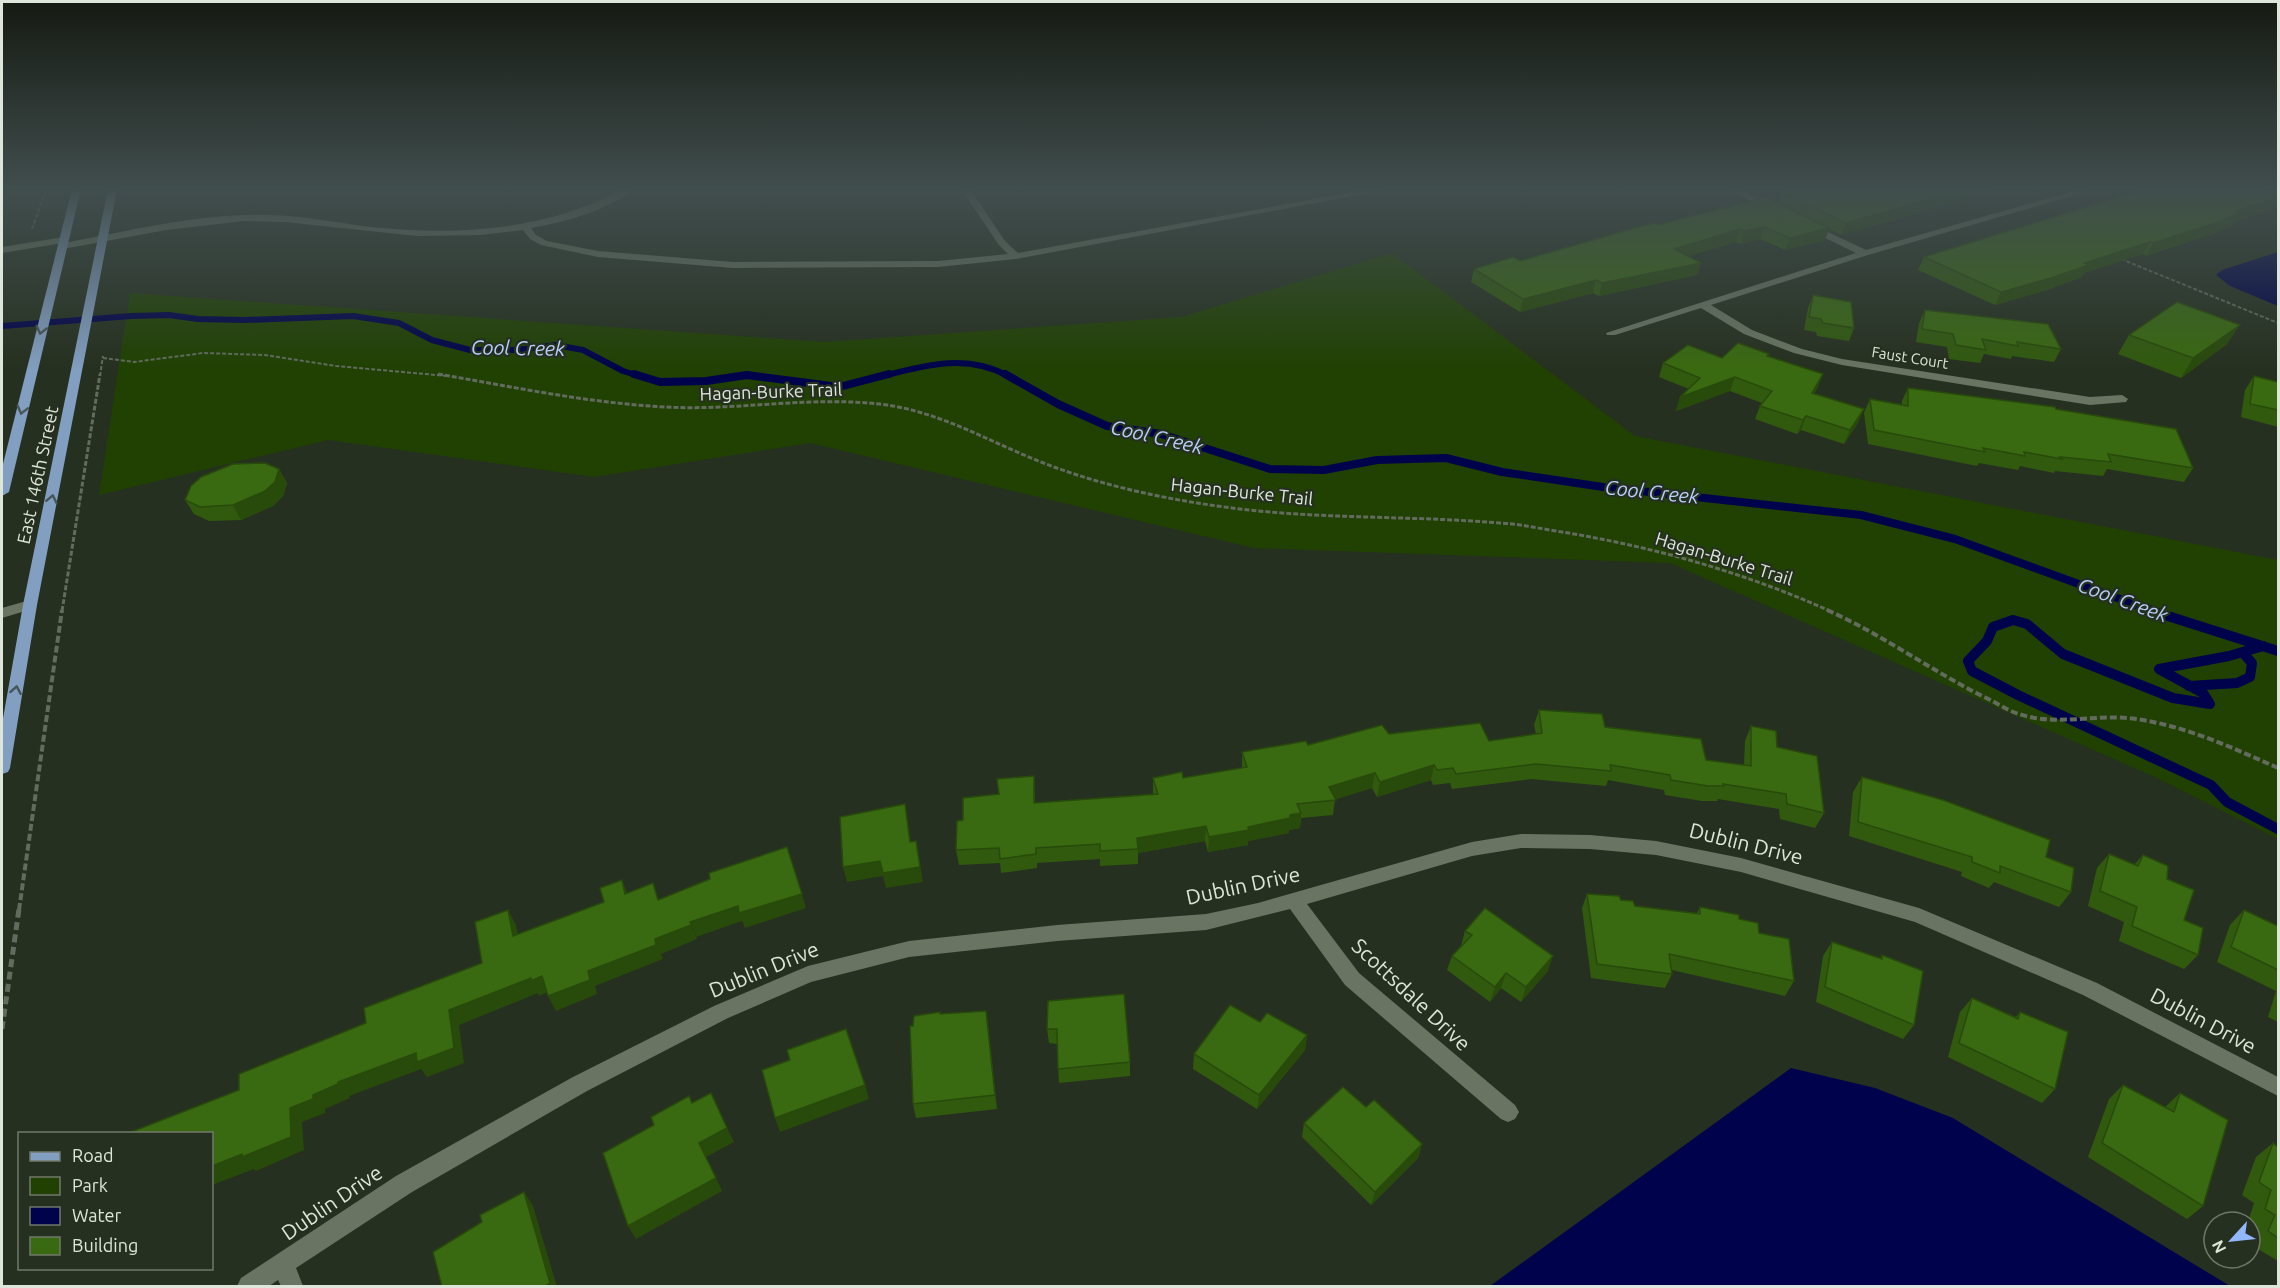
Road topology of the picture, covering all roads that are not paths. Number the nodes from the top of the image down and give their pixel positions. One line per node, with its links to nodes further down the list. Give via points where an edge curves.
1 (47, 249): 11 (street)
2 (62, 249): 15 (main road, East 146th Street, one-way to 15)
3 (101, 249): 16 (main road, East 146th Street, one-way to 3)
4 (568, 249): 10 (street, via 733,265 938,264)
5 (1009, 249): 10 (street)
6 (1053, 249): 10 (street)
7 (1859, 249): 9 (street)
8 (1875, 249): 9 (street)
9 (1865, 252): 12 (street)
10 (1016, 256)
11 (2, 261)
12 (1703, 305): 13 (street); 14 (street, Faust Court, via 1775,344 1842,362 2090,401)
13 (1611, 333)
14 (2122, 399)
15 (2, 492)
16 (30, 605): 17 (street); 18 (main road, East 146th Street, one-way to 16)
17 (2, 613)
18 (2, 768)
19 (1294, 901): 20 (street, Dublin Drive, via 1472,849 1521,841 1656,848 1741,865 1920,916 2090,988); 21 (street, Scottsdale Drive, via 1352,979); 22 (street, Dublin Drive, via 1206,922 909,949 808,974 721,1012 580,1084 404,1184)
20 (2278, 1087)
21 (1508, 1112)
22 (284, 1264): 23 (street, Dublin Drive); 24 (street)
23 (249, 1287)
24 (292, 1287)

